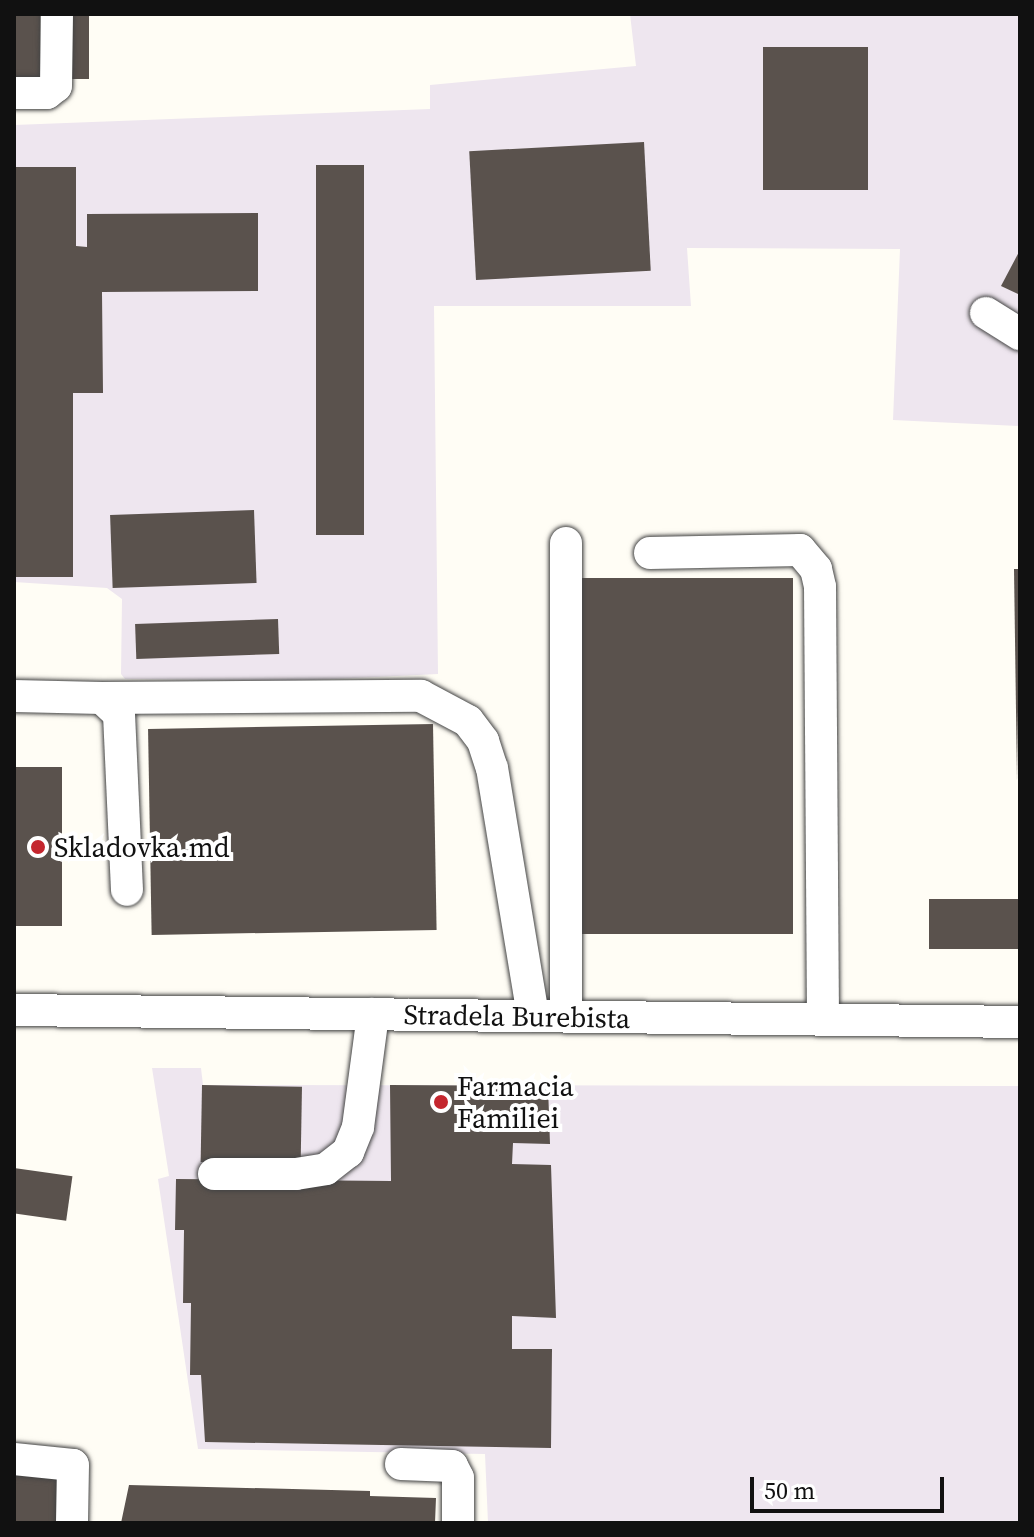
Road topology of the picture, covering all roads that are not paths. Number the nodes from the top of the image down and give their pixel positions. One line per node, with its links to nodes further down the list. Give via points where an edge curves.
1 (57, 14): 2 (street, via 56,86 47,93)
2 (14, 93)
3 (986, 313): 4 (street)
4 (1020, 334)
5 (566, 543): 13 (street)
6 (650, 553): 14 (street, via 800,550 816,569)
7 (14, 696): 8 (street)
8 (102, 698): 9 (street, via 119,714); 12 (street, via 421,696 468,721 483,741 492,768)
9 (127, 890)
10 (14, 1010): 11 (street, Stradela Burebista)
11 (373, 1014): 12 (street, Stradela Burebista); 16 (street, via 358,1127 348,1152 326,1169 296,1174)
12 (533, 1016): 13 (street, Stradela Burebista)
13 (566, 1016): 14 (street, Stradela Burebista)
14 (823, 1020): 15 (street, Stradela Burebista)
15 (1020, 1022)
16 (214, 1174)
17 (14, 1459): 19 (street, via 73,1465)
18 (401, 1464): 20 (street, via 452,1466 458,1478)
19 (72, 1523)
20 (458, 1523)

